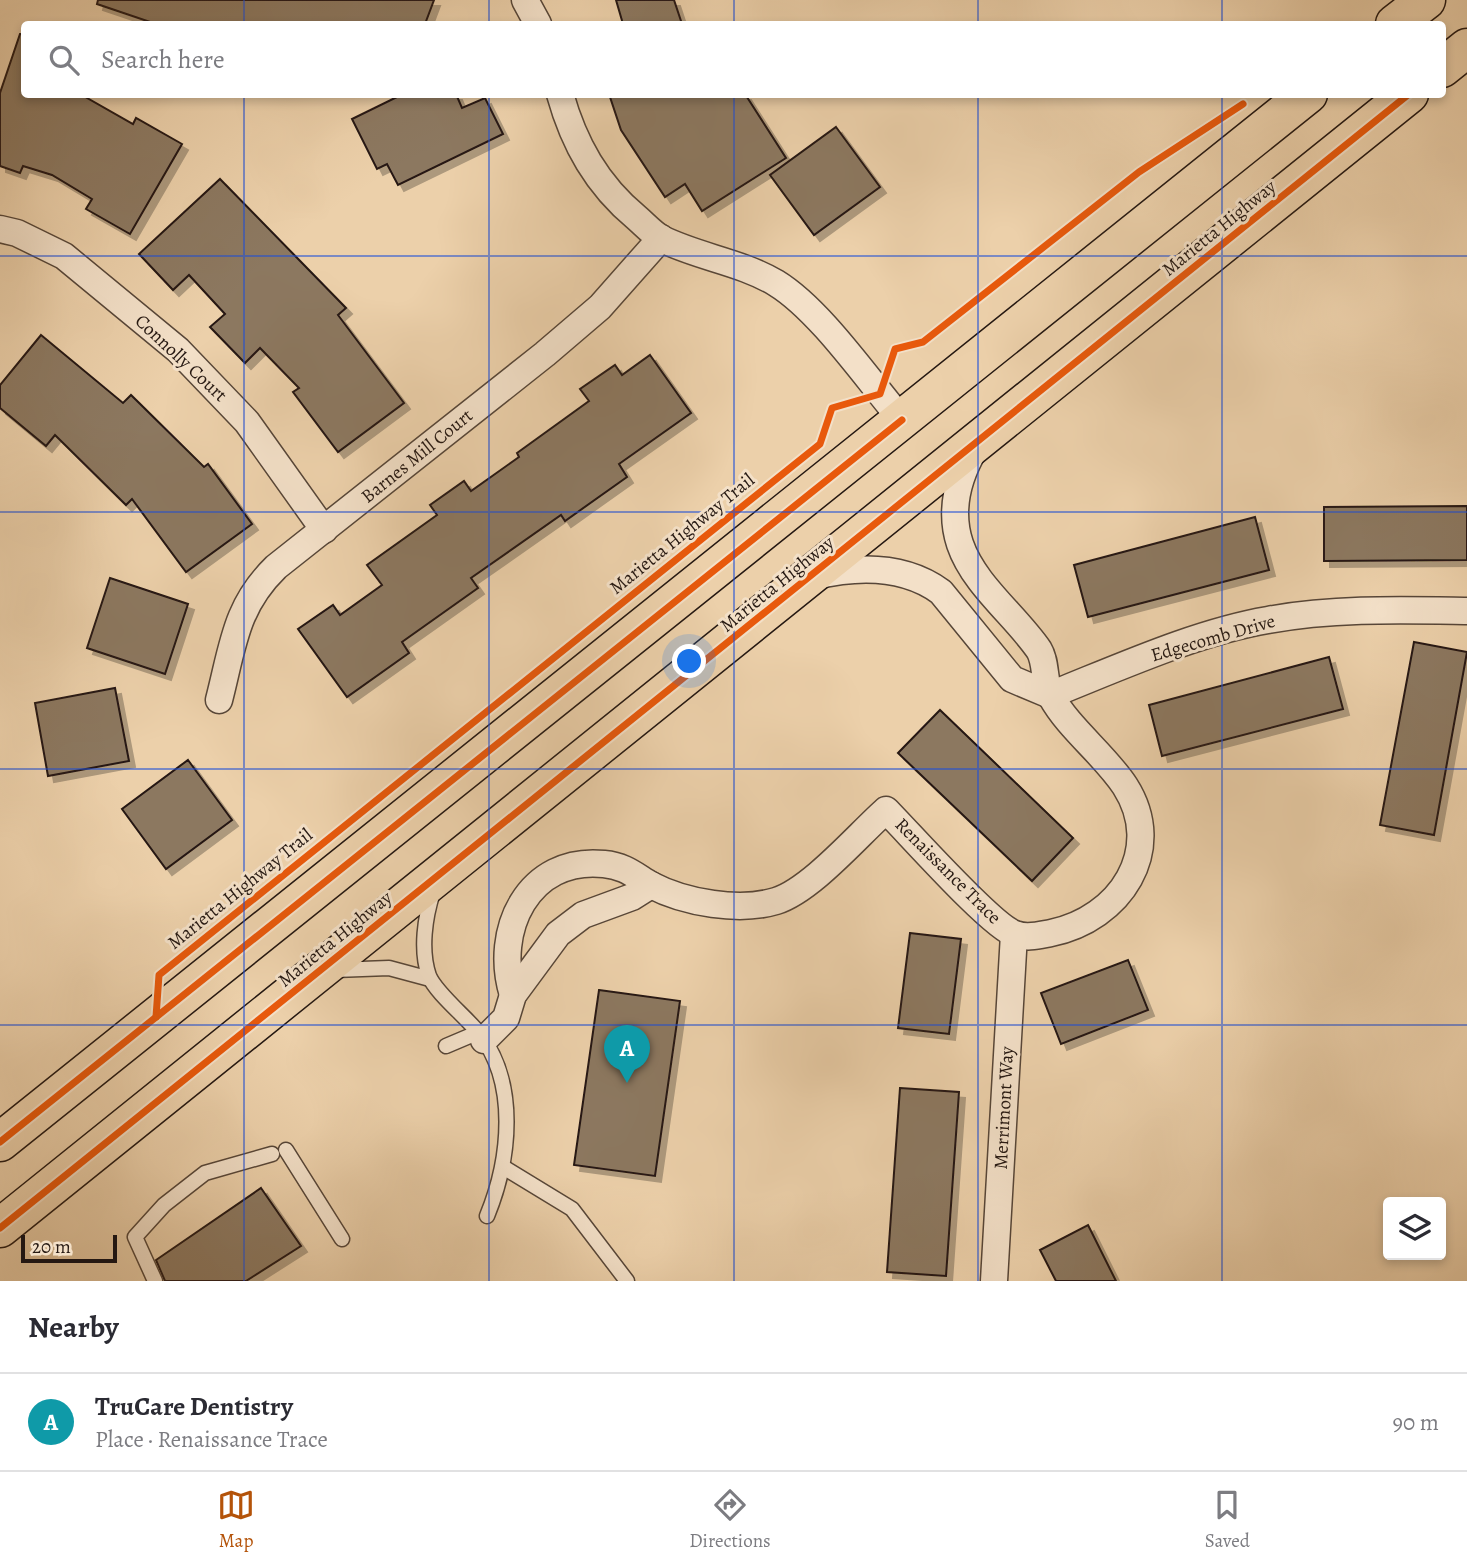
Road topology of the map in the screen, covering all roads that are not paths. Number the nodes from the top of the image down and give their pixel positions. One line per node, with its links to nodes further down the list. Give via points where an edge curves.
1 (1426, 0): 2 (highway)
2 (1399, 21)
3 (1467, 48): 4 (highway)
4 (1446, 66)
5 (561, 98): 9 (street, via 569,128 594,173)
6 (1303, 98): 10 (highway)
7 (1404, 98): 11 (highway, Marietta Highway)
8 (0, 229): 12 (street, Connolly Court, via 64,256 178,351 247,422)
9 (660, 238): 10 (street, via 776,283 822,325); 12 (street, Barnes Mill Court, via 600,307)
10 (902, 420): 25 (highway)
11 (978, 443): 13 (highway, Marietta Highway); 15 (street, Renaissance Trace, via 956,495 958,536 974,569 1041,653)
12 (324, 530): 16 (street, Barnes Mill Court, via 256,586 242,610)
13 (813, 576): 15 (street, Renaissance Trace, via 876,569 929,583 1013,679); 17 (highway, Marietta Highway)
14 (1467, 611): 15 (street, Edgecomb Drive, via 1345,611 1267,620 1158,652)
15 (1050, 695): 19 (street, Renaissance Trace, via 1124,785 1135,805 1138,860 1112,903 1062,931)
16 (219, 700)
17 (440, 874): 20 (highway, Marietta Highway); 21 (lane, via 425,927)
18 (651, 884): 19 (street, Renaissance Trace, via 729,905 776,901 809,882 886,810); 22 (street, via 569,924); 22 (street, Renaissance Trace, via 629,869 601,863 570,867 534,888 510,924 506,967)
19 (1014, 934): 32 (street, Merrimont Way)
20 (315, 975): 21 (lane, via 370,967); 28 (highway, Marietta Highway)
21 (430, 979): 23 (lane)
22 (513, 995): 23 (street, via 506,1018)
23 (481, 1036): 24 (lane); 26 (lane, via 494,1057 504,1099)
24 (446, 1046)
25 (0, 1142)
26 (503, 1167): 27 (lane); 31 (lane, via 572,1209)
27 (487, 1216)
28 (0, 1228)
29 (342, 1239): 30 (lane, via 279,1152 205,1173 164,1205 135,1237)
30 (155, 1281)
31 (627, 1281)
32 (994, 1281)

